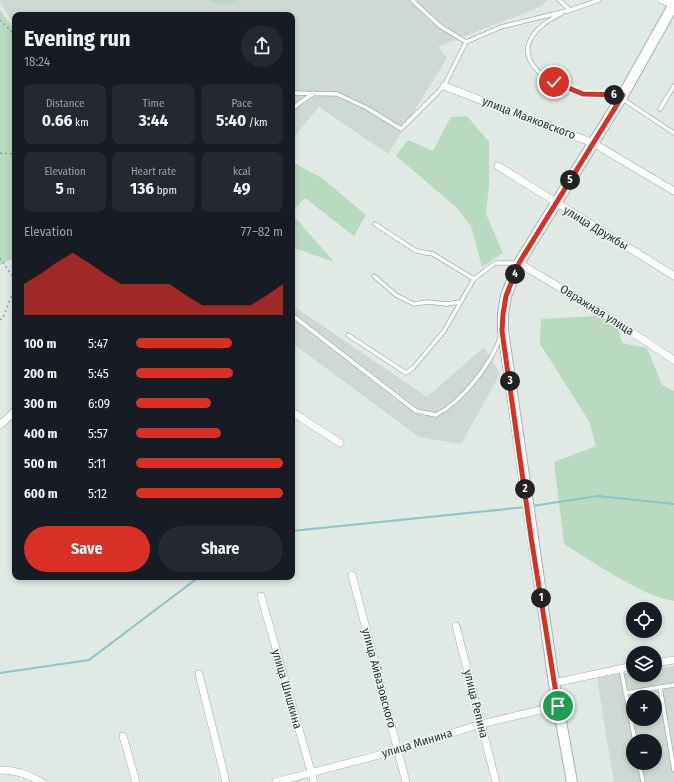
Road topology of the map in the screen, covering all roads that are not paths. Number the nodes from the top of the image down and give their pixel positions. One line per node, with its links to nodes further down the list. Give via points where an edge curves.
1 (412, 0): 7 (lane, via 440,26)
2 (559, 0): 6 (lane)
3 (599, 0): 6 (lane)
4 (662, 0): 5 (street)
5 (674, 5): 12 (main road)
6 (570, 10): 7 (lane, via 501,27); 12 (lane, via 554,17 532,36 527,57 530,63 540,73 568,89 583,94)
7 (466, 42): 8 (lane)
8 (444, 86): 10 (lane, via 401,130 367,108 337,94); 16 (street, улица Маяковского)
9 (674, 86): 14 (lane)
10 (315, 92): 11 (lane); 13 (lane)
11 (295, 93)
12 (622, 96): 15 (lane); 16 (main road)
13 (295, 107)
14 (660, 109)
15 (674, 132)
16 (593, 143): 18 (street, улица Маяковского); 19 (main road)
17 (498, 166): 19 (street, улица Дружбы)
18 (674, 191)
19 (555, 203): 21 (main road); 23 (street, улица Дружбы)
20 (375, 224): 24 (lane, via 416,251 433,254)
21 (519, 263): 24 (lane, via 495,263); 27 (main road, via 506,296); 29 (street, Овражная улица)
22 (374, 276): 25 (lane, via 396,295 414,304)
23 (674, 276)
24 (474, 279): 25 (lane)
25 (460, 302): 28 (lane, via 444,331 406,374)
26 (295, 317): 27 (lane, via 416,411 436,416 450,408 495,353)
27 (502, 331): 42 (main road)
28 (348, 335)
29 (674, 360)
30 (12, 414): 32 (street)
31 (295, 414): 33 (street)
32 (0, 425)
33 (340, 443)
34 (352, 575): 50 (street, улица Айвазовского)
35 (261, 596): 54 (street, улица Шишкина)
36 (456, 626): 47 (street, улица Репина)
37 (674, 660): 38 (street)
38 (662, 662)
39 (626, 667): 40 (street)
40 (620, 668): 42 (street); 45 (lane)
41 (199, 674): 57 (street)
42 (554, 682): 46 (main road)
43 (674, 685): 44 (lane)
44 (660, 687): 45 (lane); 53 (lane)
45 (625, 693): 48 (lane)
46 (558, 706): 47 (street, улица Минина); 62 (main road)
47 (481, 724): 50 (street, улица Минина); 61 (street, улица Репина)
48 (634, 734)
49 (123, 736): 56 (street)
50 (398, 750): 54 (street, улица Минина); 60 (street, улица Айвазовского)
51 (0, 770): 55 (street, via 15,770)
52 (640, 770): 63 (lane)
53 (674, 770)
54 (311, 772): 58 (street, улица Минина); 59 (street, улица Шишкина)
55 (41, 782)
56 (136, 782)
57 (226, 782)
58 (276, 782)
59 (314, 782)
60 (406, 782)
61 (496, 782)
62 (572, 782)
63 (643, 782)

